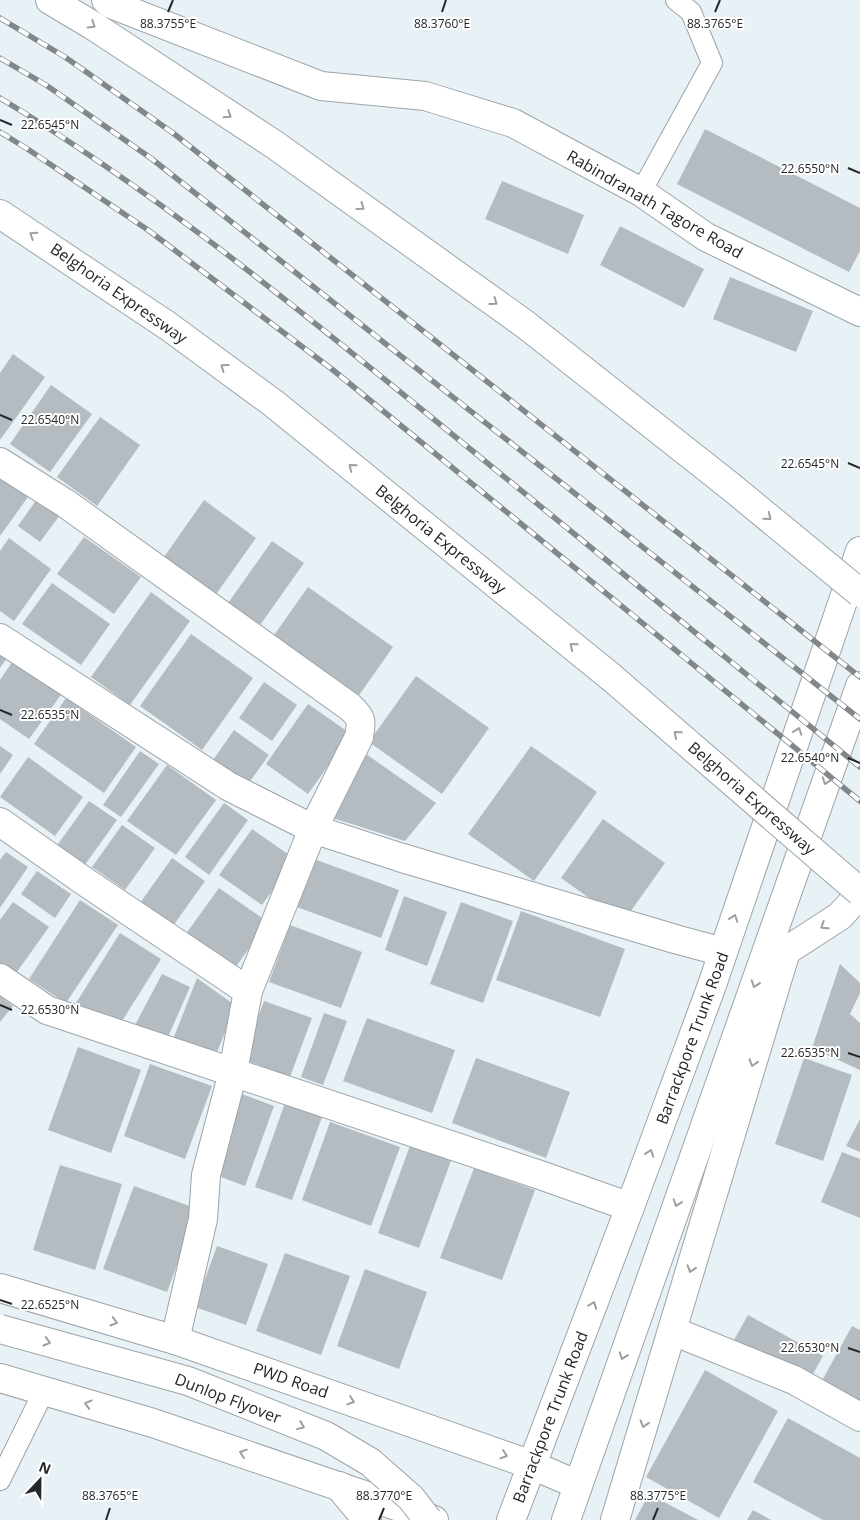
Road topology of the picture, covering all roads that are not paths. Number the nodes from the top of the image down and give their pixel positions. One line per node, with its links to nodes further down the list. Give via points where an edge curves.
1 (50, 0): 9 (main road, one-way to 9, bridge, via 275,145 526,325)
2 (106, 0): 4 (main road, Rabindranath Tagore Road, via 321,86 425,96 513,123)
3 (676, 0): 4 (lane, via 691,12 712,63)
4 (641, 192): 6 (main road, Rabindranath Tagore Road, via 706,237)
5 (0, 214): 14 (main road, Belghoria Expressway, one-way to 5, bridge, via 611,677 273,403 168,326)
6 (860, 312)
7 (0, 462): 13 (main road, via 72,509 359,716 362,724 359,737)
8 (860, 551): 15 (main road, Barrackpore Trunk Road, one-way to 8)
9 (860, 593)
10 (0, 638): 13 (main road, via 228,786)
11 (860, 686): 29 (main road, one-way to 29)
12 (0, 822): 17 (main road)
13 (313, 829): 15 (main road); 17 (main road)
14 (860, 893): 22 (main road, one-way to 22, via 840,916 786,951)
15 (723, 952): 19 (main road, Barrackpore Trunk Road, one-way to 15)
16 (0, 978): 18 (main road, via 47,1010)
17 (248, 991): 18 (main road)
18 (233, 1072): 19 (main road); 23 (main road, via 206,1175 203,1219)
19 (630, 1207): 27 (main road, Barrackpore Trunk Road, one-way to 19)
20 (0, 1288): 23 (main road, PWD Road, one-way to 23)
21 (0, 1329): 32 (main road, Dunlop Flyover, one-way to 32, bridge, via 188,1381 326,1436 370,1462 411,1498)
22 (672, 1331): 26 (main road, via 794,1380); 36 (main road, one-way to 36)
23 (175, 1340): 27 (main road, PWD Road, one-way to 27)
24 (0, 1378): 25 (main road)
25 (44, 1391): 28 (lane); 30 (main road, one-way to 25, via 153,1423)
26 (860, 1417)
27 (532, 1465): 29 (main road, PWD Road); 34 (main road, Barrackpore Trunk Road)
28 (2, 1471)
29 (578, 1485): 35 (main road)
30 (339, 1486): 31 (main road); 33 (main road)
31 (367, 1520)
32 (428, 1520)
33 (434, 1520)
34 (511, 1520)
35 (566, 1520)
36 (615, 1520)

